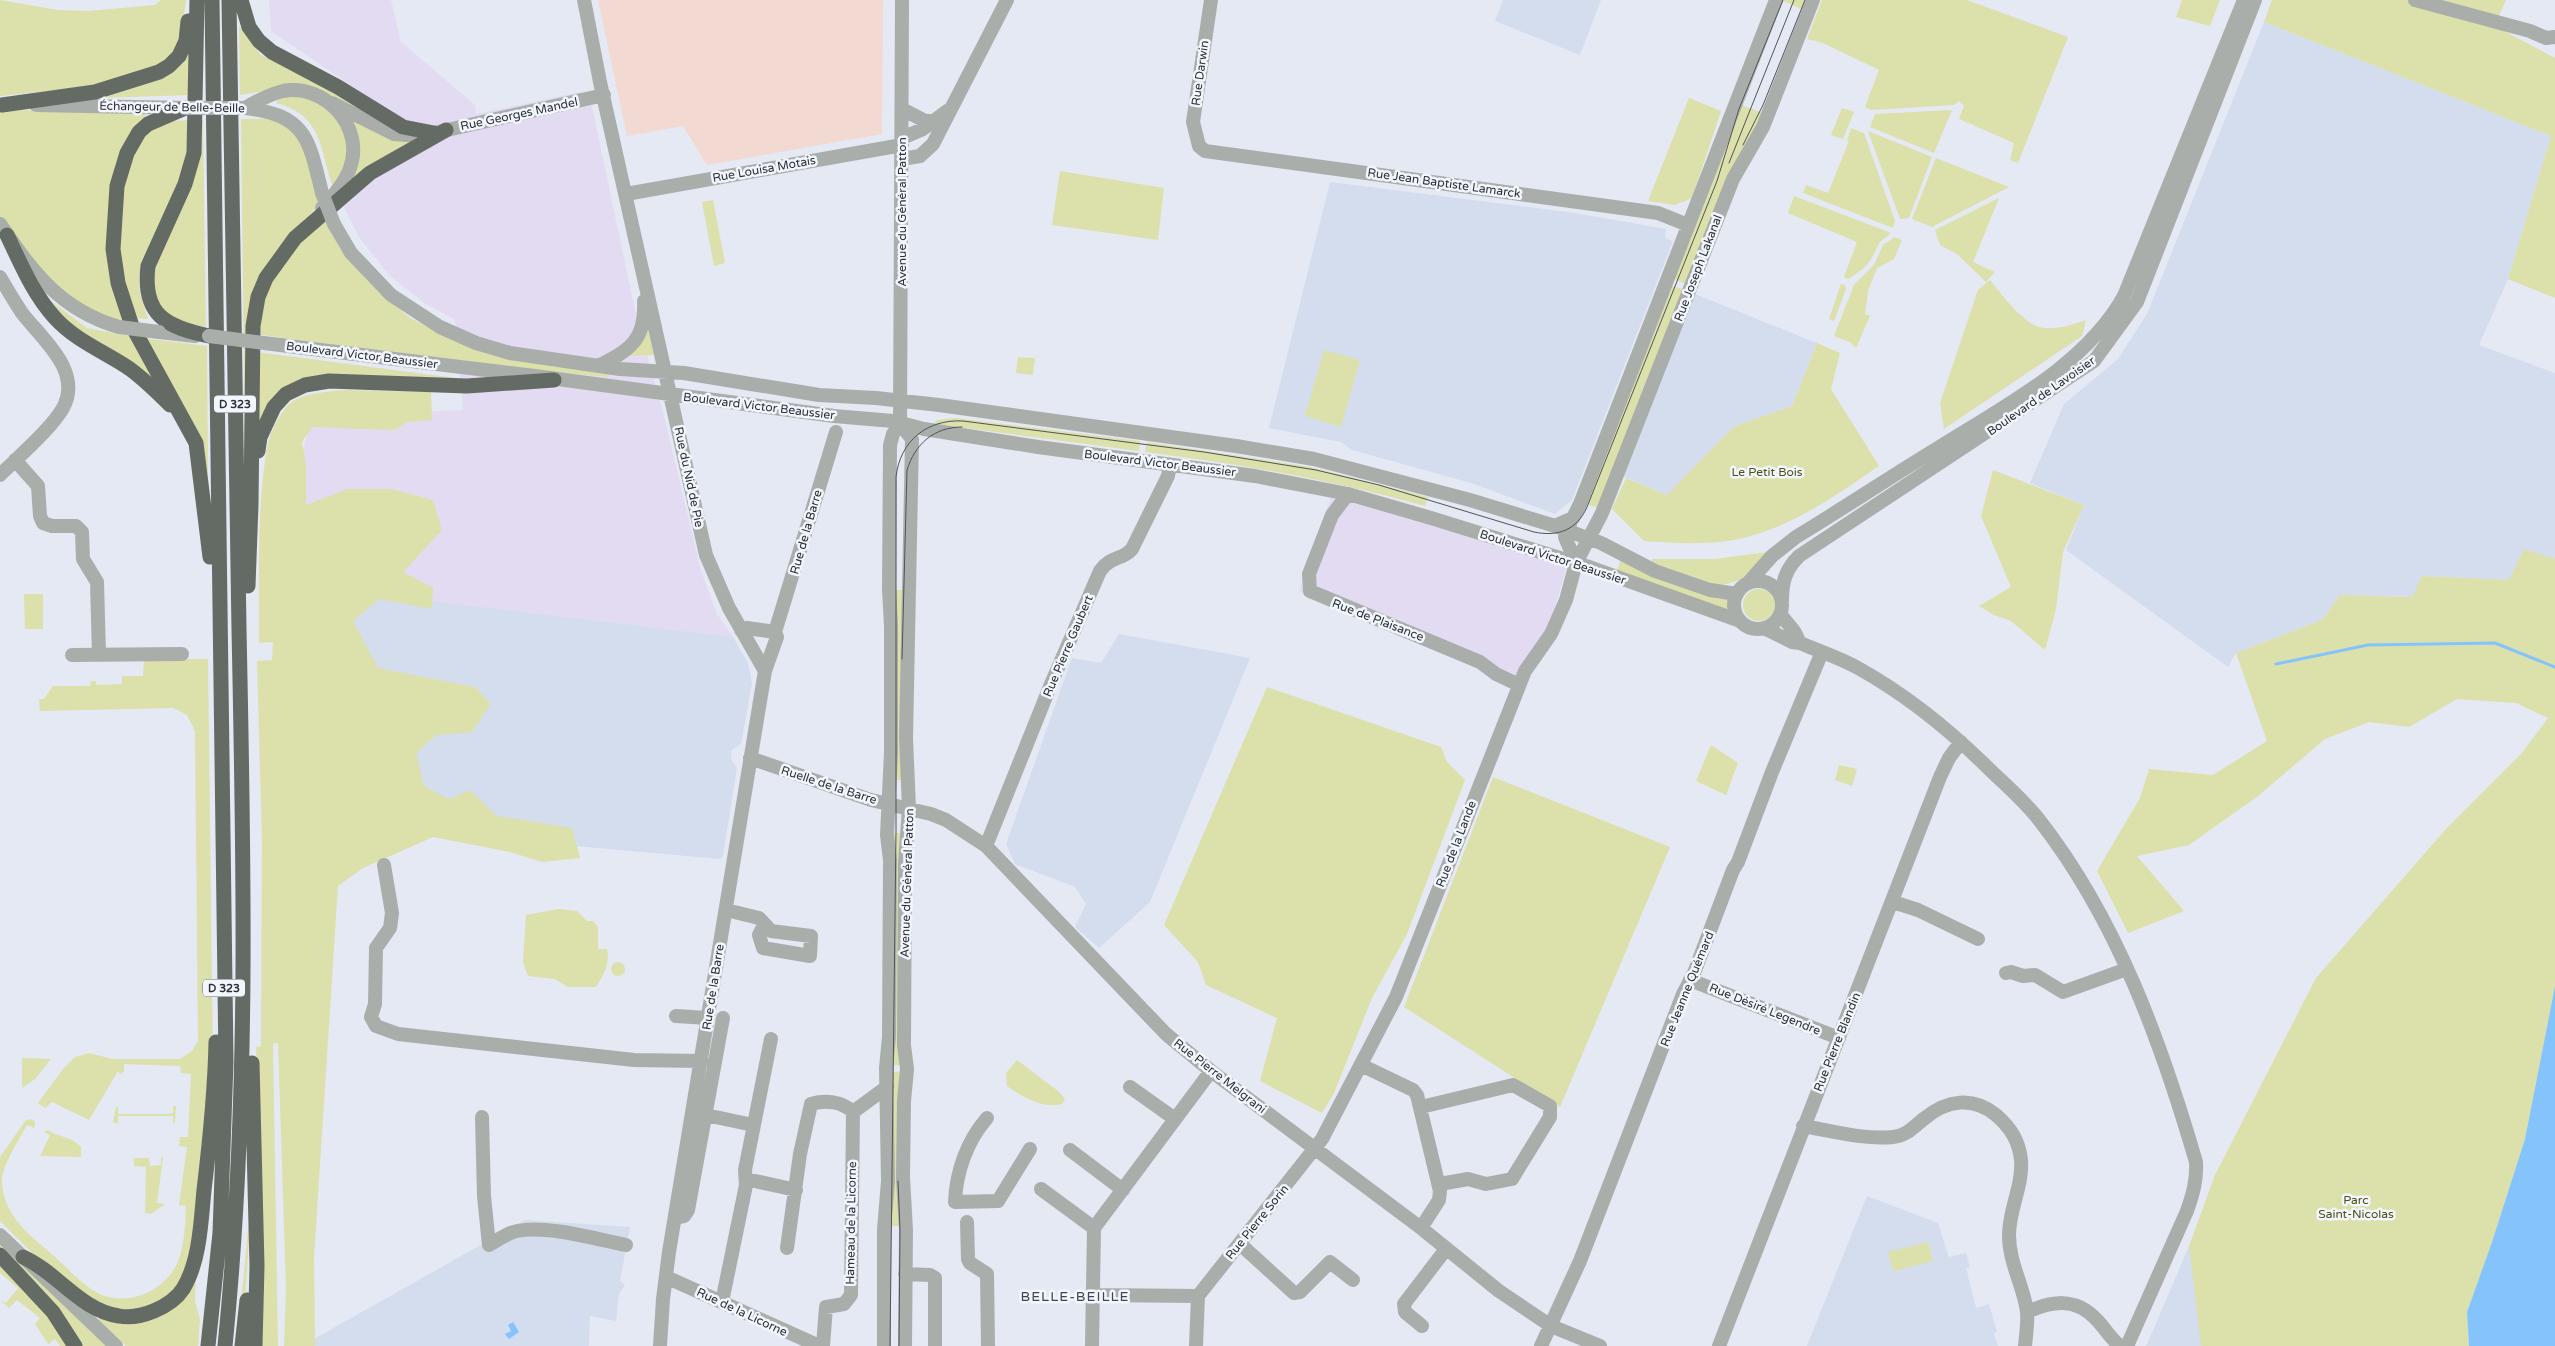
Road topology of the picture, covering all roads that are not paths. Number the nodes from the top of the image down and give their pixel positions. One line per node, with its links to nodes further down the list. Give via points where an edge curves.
1 (192, 0): 19 (highway, via 186,41 179,56 159,72 95,92)
2 (196, 0): 36 (highway, via 194,153 185,184 148,266 146,280 147,295 160,317 169,325)
3 (212, 0): 62 (highway, D 323)
4 (229, 0): 75 (highway, D 323)
5 (241, 0): 26 (highway, via 249,27 272,52 404,127)
6 (584, 0): 17 (street, Rue du Nid de Pie)
7 (588, 0): 17 (street, Rue du Nid de Pie, via 607,70)
8 (902, 0): 23 (street, Avenue du Général Patton)
9 (1007, 0): 22 (street)
10 (1211, 0): 28 (street, Rue Darwin, via 1193,122)
11 (1776, 0): 31 (street, Rue Joseph Lakanal)
12 (1813, 0): 55 (street, Rue Joseph Lakanal, via 1763,127 1733,179)
13 (2244, 0): 57 (street, Boulevard de Lavoisier, via 2124,296 2102,330 2081,352 1994,413 1796,537 1772,556)
14 (2255, 0): 59 (street, Boulevard de Lavoisier, via 2137,302 2114,337 2094,360 1799,556 1784,576)
15 (2415, 0): 16 (street, via 2546,38)
16 (2555, 37)
17 (604, 94): 26 (street, Rue Georges Mandel); 30 (street, Rue du Nid de Pie)
18 (332, 103): 21 (street, Rue Georges Mandel, via 305,91 285,91); 26 (street, Rue Georges Mandel, via 394,134 420,136); 33 (street, via 348,128 353,147 351,167 334,194)
19 (1, 105): 20 (street, Échangeur de Belle-Beille)
20 (185, 108): 21 (street, Échangeur de Belle-Beille, bridge); 45 (highway, via 148,124 139,132 127,153 117,186 113,249 118,283 132,326)
21 (245, 108): 38 (street, Échangeur de Belle-Beille, bridge, via 279,116 300,130 312,150 322,194 334,224 351,253 391,295 440,327)
22 (951, 108): 24 (street); 27 (street)
23 (902, 109): 24 (street, via 918,119); 29 (street, Avenue du Général Patton)
24 (937, 121): 25 (street)
25 (923, 129): 27 (street, via 930,134); 29 (street)
26 (440, 132): 33 (highway, via 370,173)
27 (933, 144): 29 (street, via 920,156)
28 (1199, 146): 31 (street, Rue Jean Baptiste Lamarck, via 1210,153 1658,213)
29 (902, 148): 30 (street, Rue Louisa Motais); 43 (street, Avenue du Général Patton)
30 (626, 194): 34 (street, Rue du Nid de Pie)
31 (1688, 225): 54 (street, Rue Joseph Lakanal, via 1573,518)
32 (4, 230): 36 (street, bridge, via 36,275 66,303 119,327); 45 (highway, via 27,277 55,318 78,338 129,368 150,385)
33 (295, 238): 52 (highway, via 266,278 258,297 253,326)
34 (642, 273): 39 (street, Rue du Nid de Pie, via 645,320 641,331 630,348); 40 (street, Rue du Nid de Pie)
35 (0, 277): 47 (street, via 22,312 60,359 68,382 67,399 59,414)
36 (190, 334): 37 (highway)
37 (209, 336): 41 (street, Boulevard Victor Beaussier, bridge)
38 (494, 348): 39 (street, Boulevard Victor Beaussier, via 533,358)
39 (598, 366): 40 (street, Boulevard Victor Beaussier)
40 (666, 372): 41 (street, Boulevard Victor Beaussier, via 661,383 587,378); 42 (street, Rue du Nid de Pie); 43 (street, Boulevard Victor Beaussier, via 819,395)
41 (559, 380): 42 (street, Boulevard Victor Beaussier); 52 (highway, via 467,386 317,382 294,389 274,407 260,437)
42 (671, 394): 44 (street, Boulevard Victor Beaussier); 63 (street, Rue du Nid de Pie, via 706,555)
43 (900, 402): 44 (street, Avenue du Général Patton); 54 (street, Boulevard Victor Beaussier, via 1314,459)
44 (900, 424): 48 (street, Boulevard Victor Beaussier, via 1038,447); 74 (street, Avenue du Général Patton, via 890,445 891,752); 76 (street, Avenue du Général Patton, via 912,439 906,738)
45 (189, 427): 62 (highway, via 200,464 213,616)
46 (836, 432): 64 (street, Rue de la Barre)
47 (15, 460): 49 (street); 69 (street, via 38,486 43,522 52,526 76,526 82,532 83,560 97,582)
48 (1170, 464): 50 (street, Boulevard Victor Beaussier); 77 (street, Rue Pierre Gaubert, via 1130,552 1110,560 1100,571)
49 (0, 475)
50 (1325, 490): 51 (street, Boulevard Victor Beaussier); 53 (street)
51 (1348, 494): 53 (street, Rue de Plaisance); 56 (street, Boulevard Victor Beaussier)
52 (252, 504): 75 (highway, via 246,629 248,782)
53 (1332, 515): 71 (street, Rue de Plaisance, via 1309,574 1310,591 1480,662)
54 (1561, 528): 55 (street, Boulevard Victor Beaussier); 56 (street)
55 (1590, 540): 56 (street, Rue de la Lande); 58 (street, Boulevard Victor Beaussier, via 1655,570 1710,590)
56 (1576, 563): 60 (street, Boulevard Victor Beaussier); 71 (street, Rue de la Lande, via 1566,600 1551,634 1525,670)
57 (1749, 582): 58 (street); 59 (street, via 1761,581 1772,585)
58 (1737, 594): 60 (street, via 1734,608)
59 (1781, 608): 61 (street, via 1772,624); 65 (street)
60 (1740, 621): 61 (street, via 1749,627)
61 (1764, 628): 65 (street)
62 (219, 629): 83 (highway, D 323)
63 (741, 630): 64 (street); 70 (street, Rue du Nid de Pie)
64 (775, 632): 70 (street, Rue de la Barre, via 777,637)
65 (1800, 643): 66 (street)
66 (1822, 652): 72 (street, via 1858,668 1891,689 1928,713); 86 (street, Rue Jeanne Quémard)
67 (182, 654): 69 (street)
68 (72, 655): 69 (street)
69 (99, 655)
70 (765, 671): 73 (street, Rue de la Barre)
71 (1519, 685): 94 (street, Rue de la Lande, via 1422,936 1396,997)
72 (1961, 742): 79 (street, Rue Pierre Blandin, via 1940,777); 84 (street, via 2039,820 2080,880 2114,938)
73 (750, 758): 74 (street, Ruelle de la Barre); 80 (street, Rue de la Barre)
74 (888, 804): 76 (street, Ruelle de la Barre); 96 (street, Avenue du Général Patton)
75 (243, 807): 90 (highway, D 323)
76 (910, 808): 77 (street, Rue Pierre Melgrani, via 946,820); 126 (street, Avenue du Général Patton, via 905,873)
77 (986, 846): 95 (street, Rue Pierre Melgrani, via 1153,1022)
78 (384, 865): 93 (street, via 392,913 390,928 376,948 375,1004 371,1017 376,1026 398,1034 624,1059)
79 (1894, 902): 82 (street); 91 (street, Rue Pierre Blandin)
80 (726, 910): 81 (street, via 759,918); 88 (street, Rue de la Barre)
81 (764, 925)
82 (1978, 938)
83 (223, 963): 125 (highway, via 217,1012 215,1096 199,1232 191,1271 182,1290 169,1303 154,1310 139,1316 120,1317 98,1310 74,1294 42,1265); 138 (highway, D 323, via 224,1150 220,1233)
84 (2127, 969): 85 (street, via 2063,992 2035,975); 155 (street, via 2169,1074 2196,1162 2195,1190)
85 (2006, 974)
86 (1690, 980): 91 (street, Rue Désiré Legendre); 134 (street, Rue Jeanne Quémard, via 1580,1261)
87 (676, 1016): 88 (street)
88 (708, 1018): 93 (street, Rue de la Barre)
89 (723, 1018): 100 (street)
90 (243, 1030): 116 (highway, via 252,1056); 139 (highway, D 323, via 235,1235)
91 (1839, 1038): 105 (street, Rue Pierre Blandin)
92 (771, 1039): 104 (street)
93 (702, 1061): 114 (street, Rue de la Barre)
94 (1361, 1065): 98 (street, via 1413,1090); 106 (street, Rue de la Lande)
95 (1211, 1071): 103 (street); 106 (street, Rue Pierre Melgrani)
96 (887, 1087): 99 (street); 144 (street, Avenue du Général Patton)
97 (1130, 1087): 103 (street)
98 (1421, 1107): 110 (street); 110 (street, via 1513,1085 1550,1106 1550,1117 1512,1179 1492,1184 1468,1180)
99 (853, 1112): 111 (street, via 845,1105 830,1102 811,1104); 143 (street, Hameau de la Licorne, via 851,1296 844,1304 826,1307)
100 (706, 1116): 104 (street); 114 (street)
101 (482, 1117): 121 (street, via 489,1245 517,1231 529,1230)
102 (987, 1118): 107 (street, via 972,1140 958,1174 955,1202 998,1201)
103 (1175, 1119): 113 (street)
104 (753, 1125): 109 (street)
105 (1803, 1126): 132 (street, via 1893,1137 1911,1130 1944,1105 1969,1102 1983,1105 1994,1114 2008,1126 2019,1148 2020,1179 2011,1213 2009,1241 2013,1267); 152 (street, Rue Pierre Blandin)
106 (1317, 1148): 118 (street, Rue Pierre Melgrani); 120 (street, Rue Pierre Sorin)
107 (1030, 1150)
108 (1070, 1150): 113 (street)
109 (746, 1179): 111 (street); 131 (street)
110 (1440, 1184): 118 (street, via 1439,1200)
111 (796, 1190): 122 (street)
112 (1042, 1190): 117 (street)
113 (1123, 1190): 117 (street)
114 (682, 1214): 127 (street, Rue de la Barre)
115 (967, 1222): 147 (street, via 968,1259 987,1274)
116 (256, 1225): 140 (highway); 141 (highway)
117 (1094, 1228): 129 (street)
118 (1421, 1228): 123 (street, Rue Pierre Melgrani)
119 (0, 1235): 125 (street)
120 (1240, 1244): 128 (street, via 1294,1293 1300,1292 1330,1262); 130 (street, Rue Pierre Sorin)
121 (626, 1245)
122 (787, 1248)
123 (1446, 1249): 133 (street, via 1404,1304 1405,1312); 134 (street, Rue Pierre Melgrani, via 1499,1291)
124 (0, 1255): 136 (highway, via 53,1312)
125 (23, 1257): 137 (street)
126 (905, 1274): 145 (street, Avenue du Général Patton); 146 (street, via 935,1278)
127 (666, 1277): 131 (street, Rue de la Licorne); 142 (street, Rue de la Barre)
128 (1353, 1280)
129 (1093, 1295): 130 (street); 148 (street)
130 (1198, 1296): 149 (street)
131 (722, 1302): 143 (street, Rue de la Licorne)
132 (2027, 1312): 153 (street); 154 (street, via 2060,1302 2082,1307)
133 (1422, 1326)
134 (1551, 1326): 135 (street, Rue Pierre Melgrani); 150 (street, Rue Jeanne Quémard)
135 (1573, 1341): 151 (street, Rue Pierre Melgrani)
136 (75, 1346)
137 (116, 1346)
138 (208, 1346)
139 (225, 1346)
140 (242, 1346)
141 (255, 1346)
142 (660, 1346)
143 (821, 1346)
144 (884, 1346)
145 (905, 1346)
146 (935, 1346)
147 (988, 1346)
148 (1092, 1346)
149 (1196, 1346)
150 (1541, 1346)
151 (1600, 1346)
152 (1719, 1346)
153 (2024, 1346)
154 (2120, 1346)
155 (2127, 1346)

